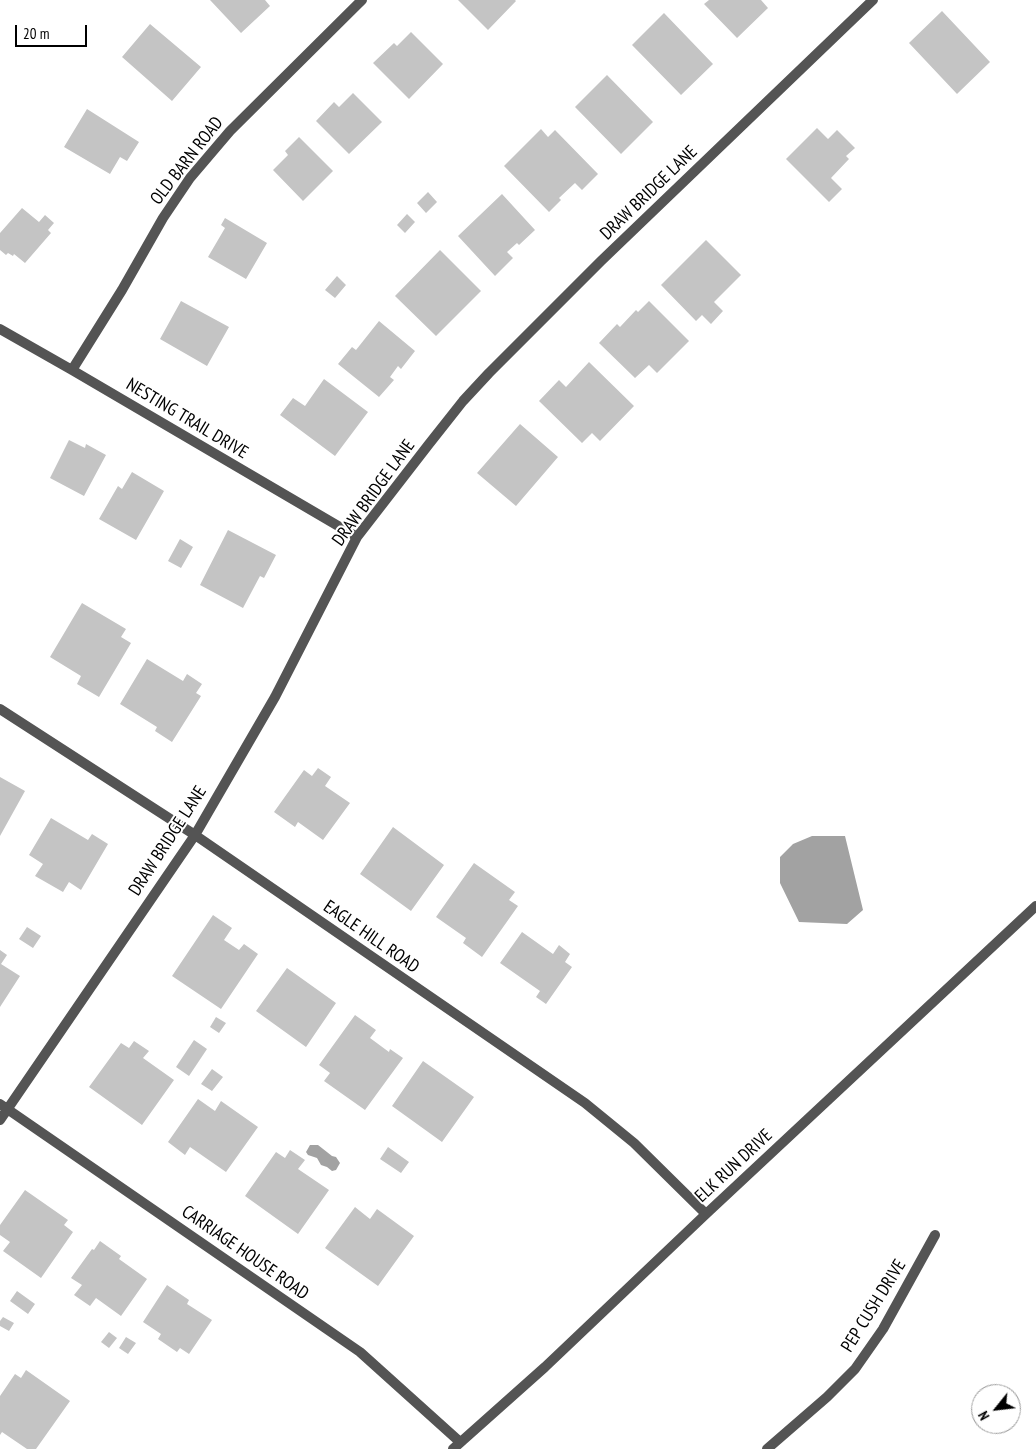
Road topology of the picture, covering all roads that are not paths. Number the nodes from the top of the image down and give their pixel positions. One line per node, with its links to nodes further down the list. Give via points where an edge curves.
1 (362, 0): 4 (street, OLD BARN ROAD, via 230,130 190,178)
2 (873, 0): 5 (street, DRAW BRIDGE LANE, via 489,373)
3 (0, 329): 4 (street, NESTING TRAIL DRIVE)
4 (72, 370): 5 (street, NESTING TRAIL DRIVE)
5 (357, 537): 7 (street, DRAW BRIDGE LANE, via 275,697)
6 (0, 709): 7 (street, EAGLE HILL ROAD)
7 (195, 835): 9 (street, DRAW BRIDGE LANE); 11 (street, EAGLE HILL ROAD, via 585,1103 634,1143)
8 (1036, 906): 11 (street, ELK RUN DRIVE)
9 (4, 1106): 10 (street, DRAW BRIDGE LANE); 13 (street, CARRIAGE HOUSE ROAD, via 360,1352)
10 (0, 1120)
11 (706, 1214): 13 (street, ELK RUN DRIVE, via 546,1368)
12 (935, 1235): 14 (street, PEP CUSH DRIVE, via 884,1329 855,1369)
13 (456, 1446)
14 (767, 1449)

